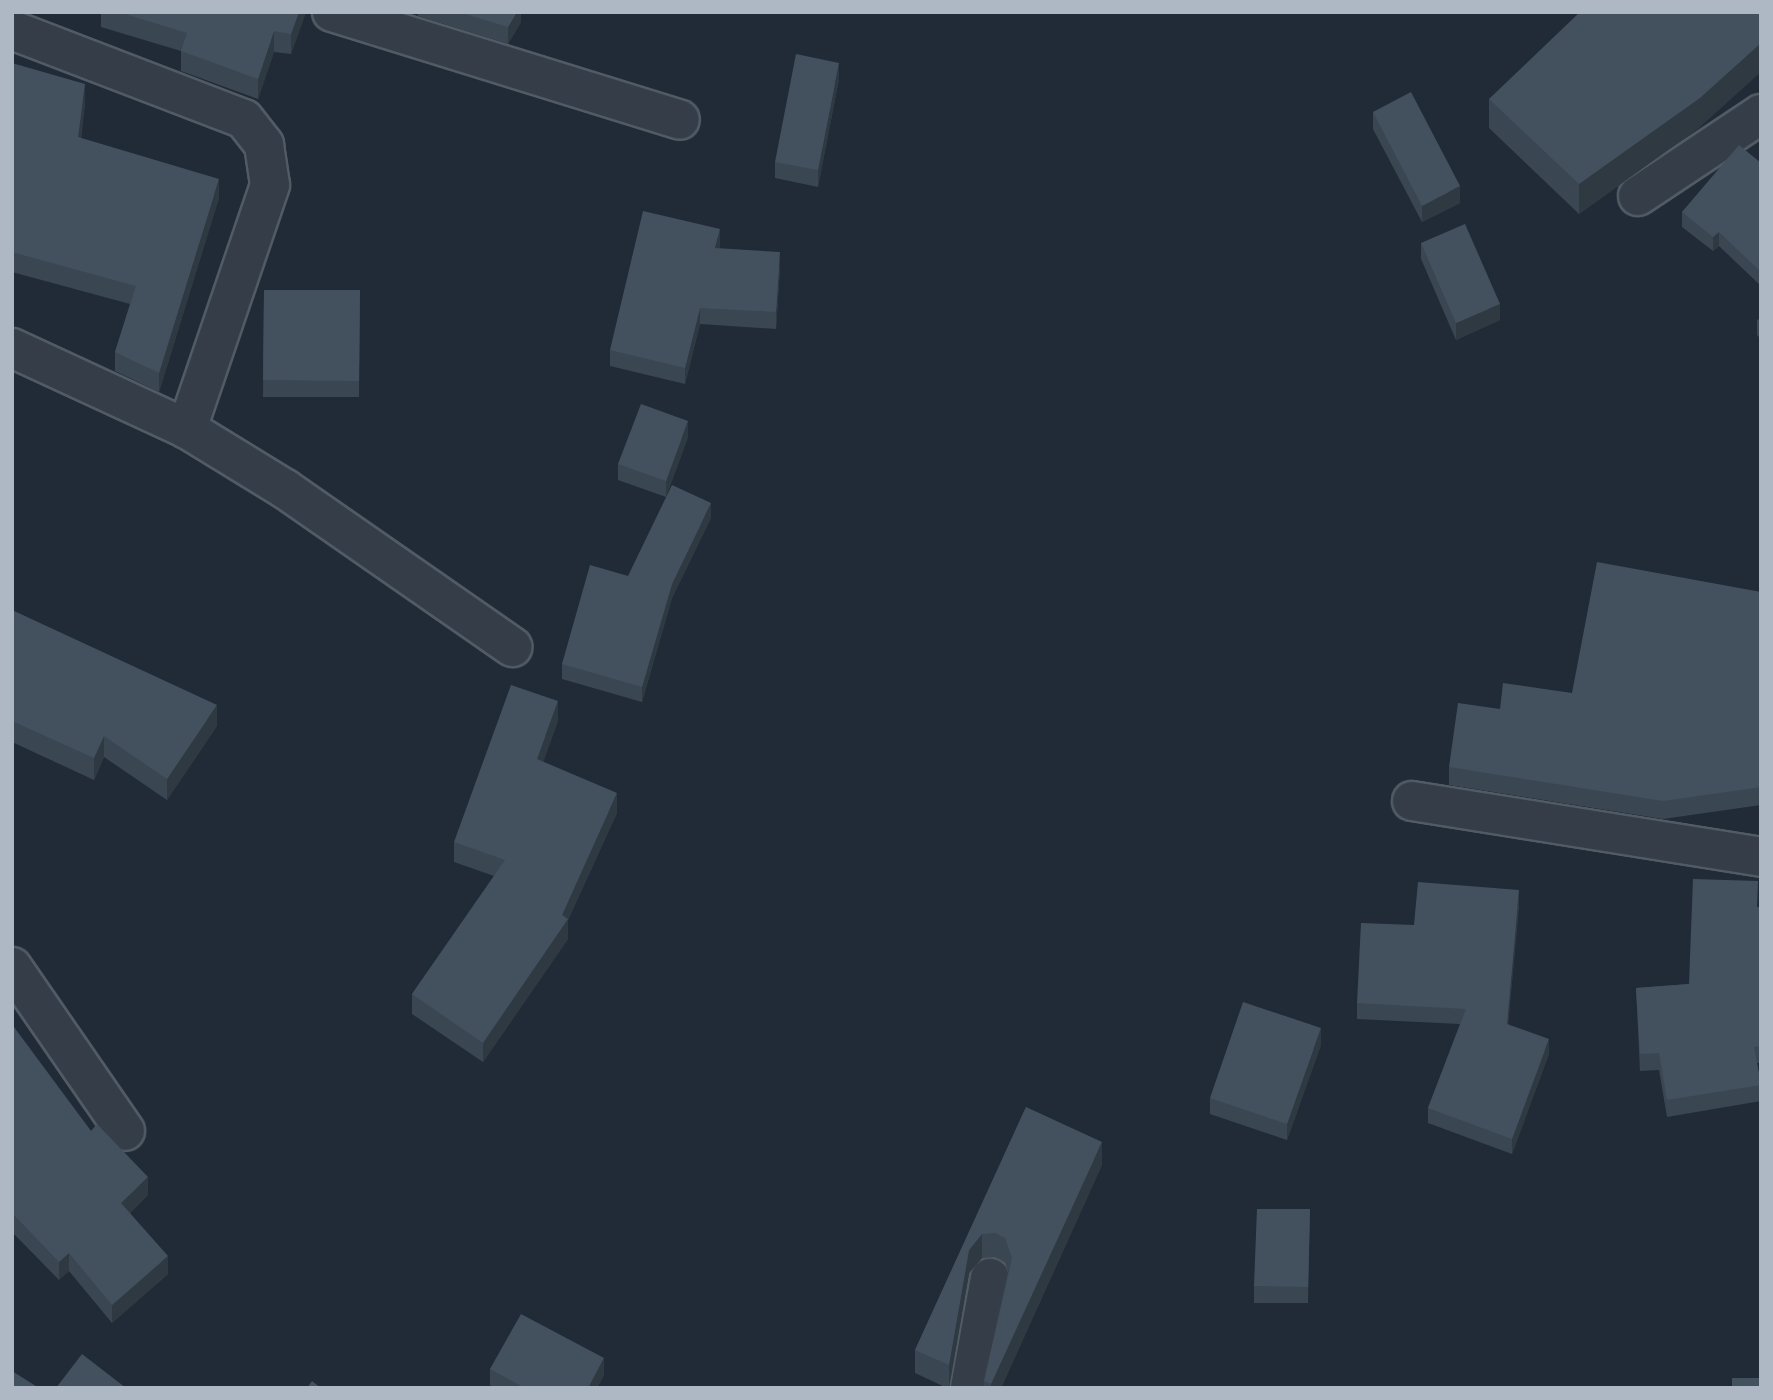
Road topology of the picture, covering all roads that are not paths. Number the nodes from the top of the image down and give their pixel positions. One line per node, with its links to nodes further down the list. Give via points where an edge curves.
1 (332, 12): 4 (street)
2 (12, 30): 7 (street, via 244,119 264,145 270,185)
3 (1761, 114): 5 (street)
4 (680, 120)
5 (1638, 196)
6 (12, 348): 7 (street)
7 (187, 429): 8 (street, via 285,489)
8 (512, 647)
9 (1412, 801): 10 (street)
10 (1761, 857)
11 (12, 967): 12 (street)
12 (125, 1131)
13 (990, 1278): 14 (street)
14 (970, 1388)

